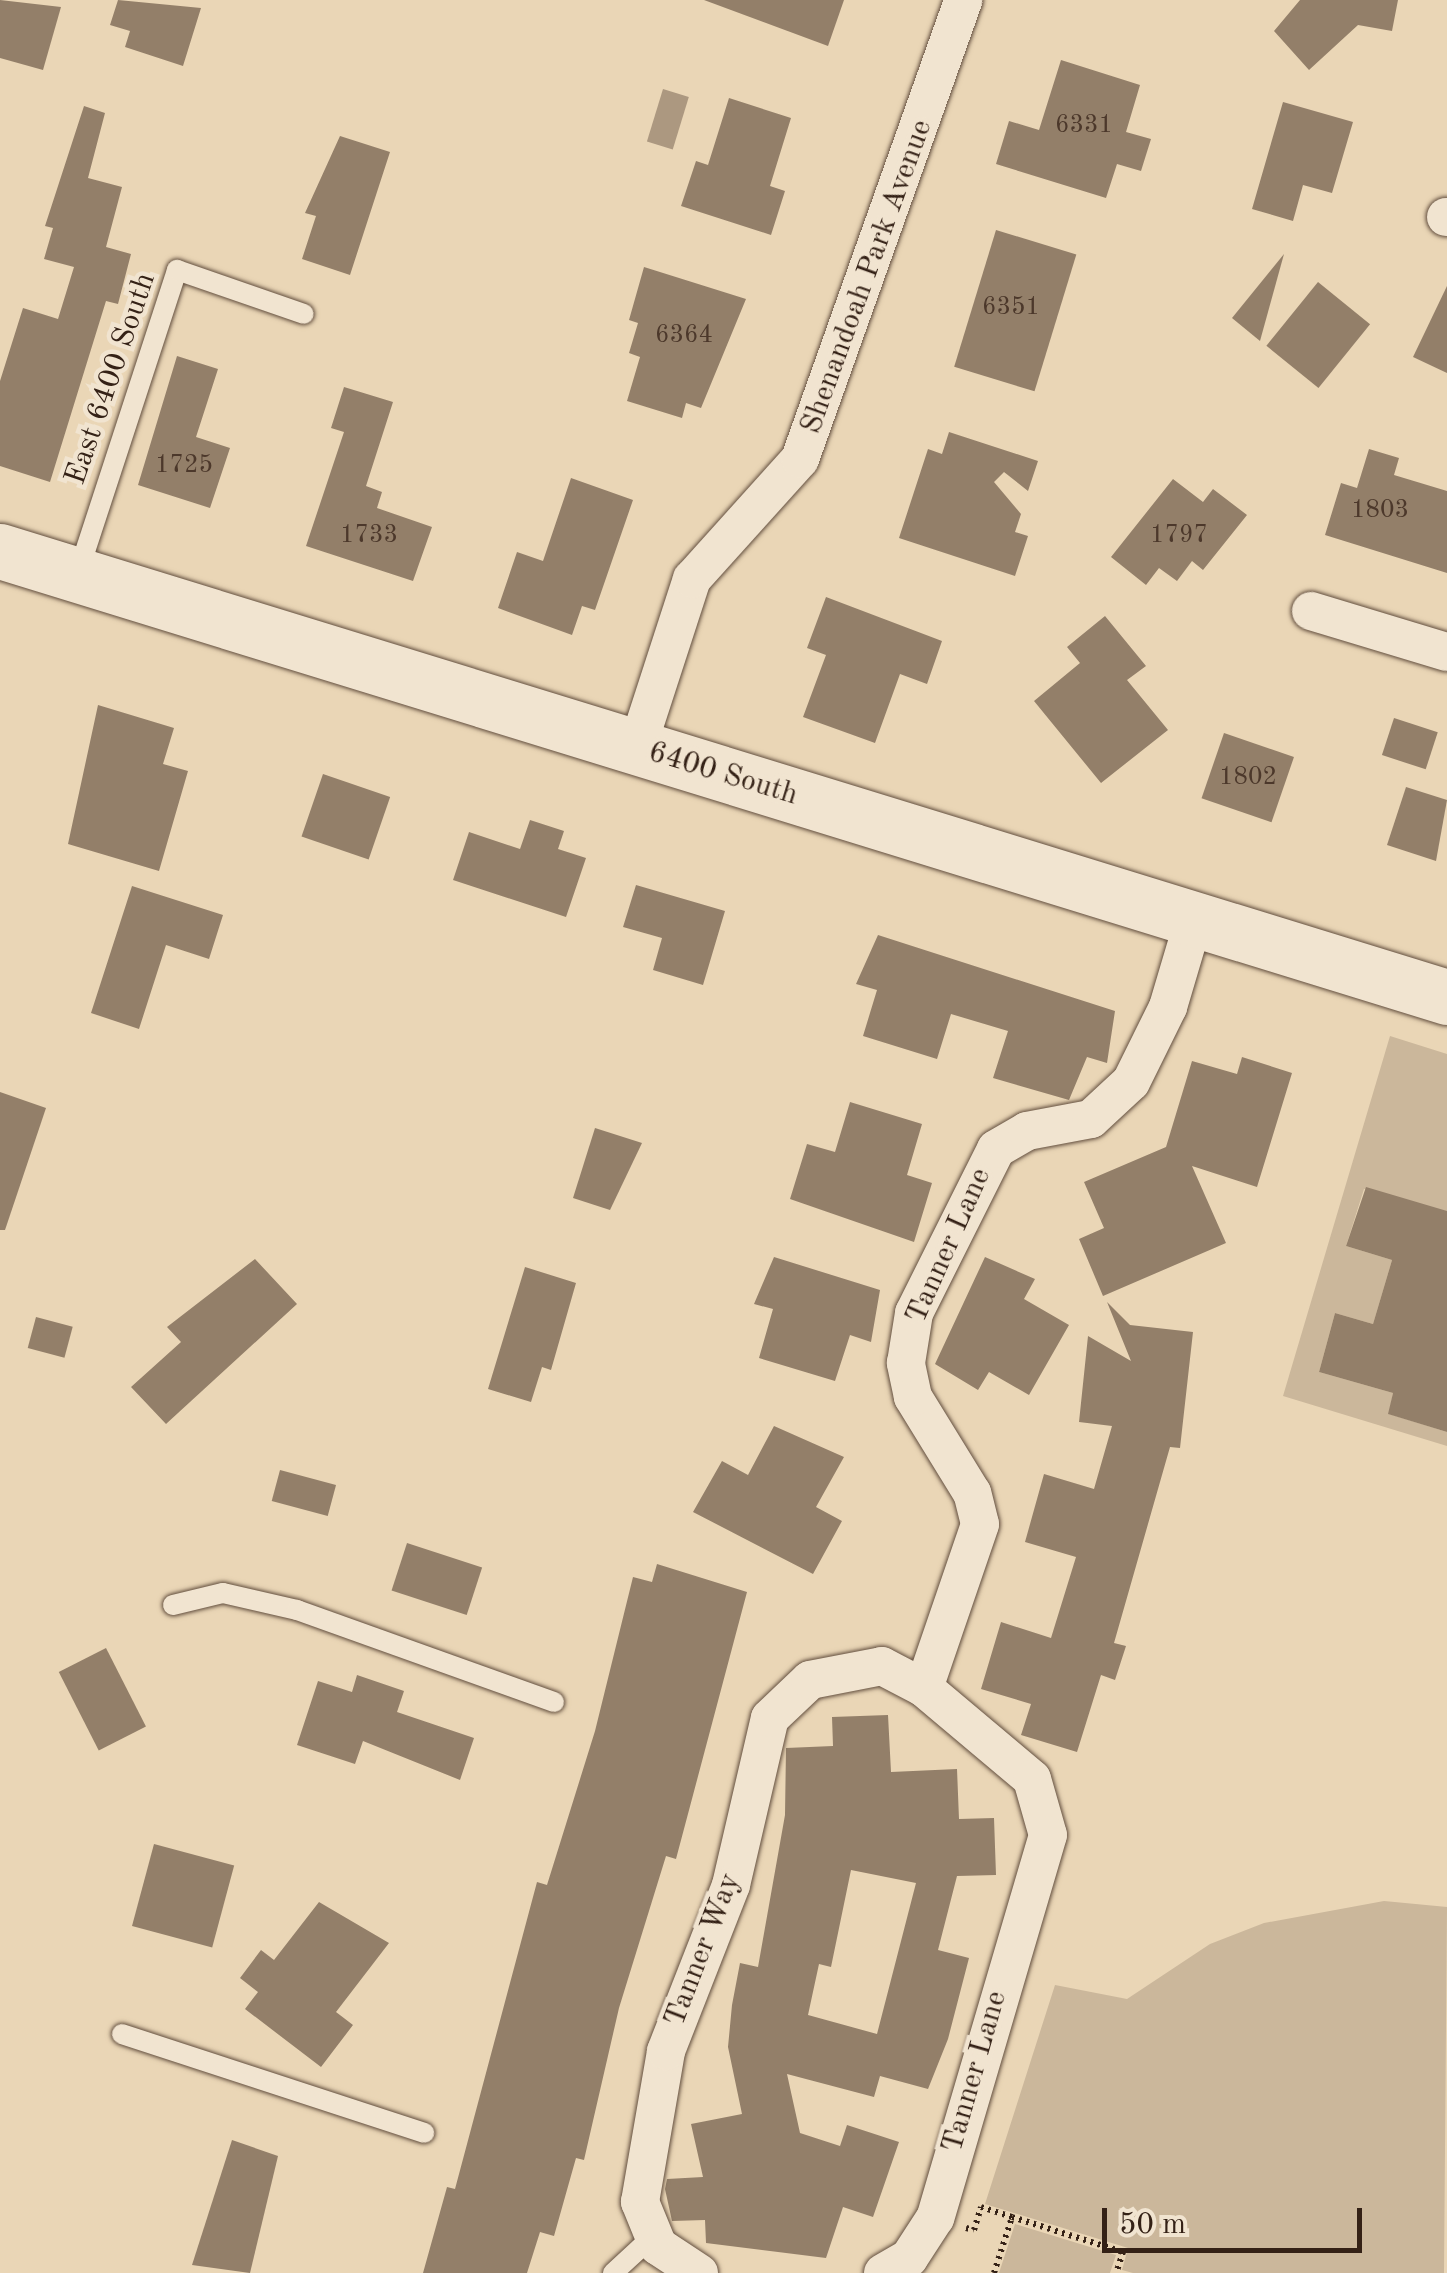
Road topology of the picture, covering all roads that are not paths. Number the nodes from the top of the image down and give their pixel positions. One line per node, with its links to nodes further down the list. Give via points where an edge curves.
1 (962, 0): 7 (street, Shenandoah Park Avenue, via 800,459 692,579)
2 (304, 314): 4 (lane, East 6400 South, via 177,270)
3 (0, 551): 4 (street, 6400 South)
4 (78, 575): 7 (street, 6400 South)
5 (1311, 611): 6 (street)
6 (1447, 652)
7 (637, 748): 8 (street, 6400 South)
8 (1194, 919): 9 (street, 6400 South); 11 (street, Tanner Lane, via 1168,1007 1131,1082 1091,1119 1027,1131 996,1149 914,1312 909,1386 972,1492 980,1524)
9 (1447, 997)
10 (173, 1605): 12 (lane, via 223,1593 297,1610)
11 (924, 1688): 15 (street, Tanner Way, via 882,1666 826,1674 797,1688 770,1718 732,1885 662,2064 640,2192); 18 (street, Tanner Lane, via 1032,1779 1048,1834 935,2218 909,2258)
12 (554, 1702)
13 (122, 2034): 14 (lane)
14 (424, 2134)
15 (652, 2238): 16 (lane); 17 (street)
16 (613, 2273)
17 (699, 2273)
18 (883, 2273)

